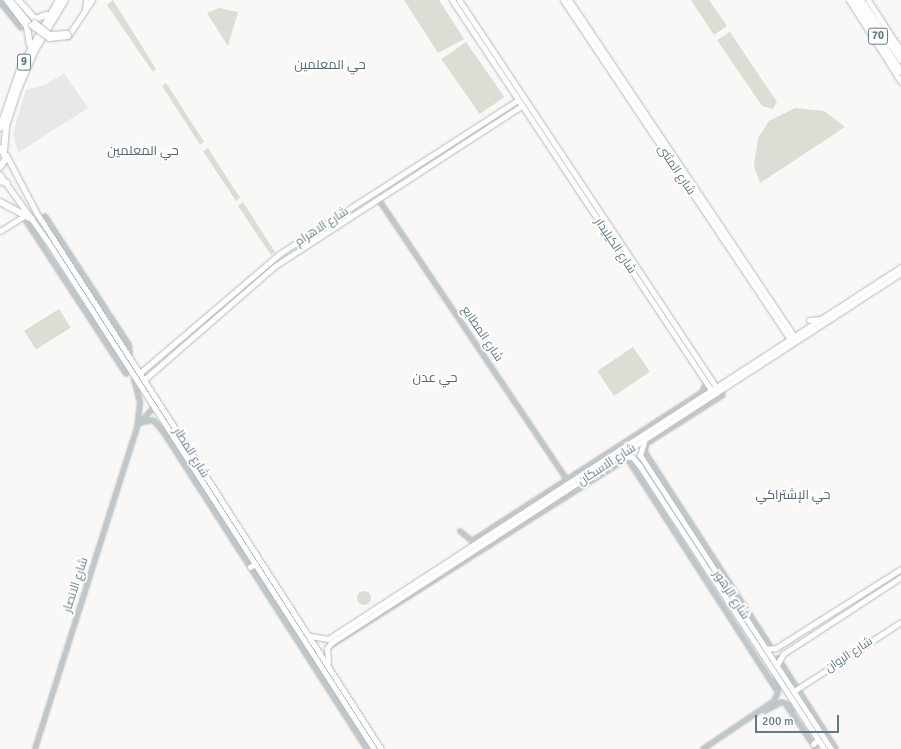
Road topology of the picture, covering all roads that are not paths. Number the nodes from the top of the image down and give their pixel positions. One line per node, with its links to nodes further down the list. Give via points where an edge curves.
1 (7, 0): 28 (highway, via 28,30)
2 (10, 0): 24 (main road)
3 (17, 0): 18 (highway, via 38,20); 24 (main road)
4 (59, 0): 18 (highway, 9)
5 (65, 0): 21 (highway, 9)
6 (68, 0): 21 (main road)
7 (86, 0): 26 (main road, via 86,8)
8 (92, 0): 26 (main road)
9 (452, 0): 34 (main road, شارع الكيليدار)
10 (460, 0): 57 (main road, شارع الكيليدار)
11 (563, 0): 33 (main road, شارع المثنى)
12 (569, 0): 33 (main road, شارع المثنى)
13 (849, 0): 20 (main road)
14 (855, 0): 22 (highway, 70)
15 (861, 0): 23 (highway, 70)
16 (868, 0): 19 (main road)
17 (0, 2): 25 (street)
18 (54, 7): 28 (highway, 9)
19 (874, 9): 23 (highway); 27 (main road)
20 (856, 10): 22 (highway); 30 (main road)
21 (55, 16): 39 (highway, 9, via 18,89 6,126)
22 (865, 16): 31 (highway, 70)
23 (874, 20): 29 (highway, 70)
24 (33, 24): 26 (main road, bridge, via 49,34)
25 (21, 28)
26 (68, 34)
27 (901, 51)
28 (27, 56): 38 (highway, 9)
29 (901, 60)
30 (894, 70): 31 (highway); 32 (main road)
31 (901, 73)
32 (901, 82)
33 (627, 91): 73 (main road, شارع المثنى)
34 (518, 100): 35 (main road, شارع الكيليدار); 36 (main road, شارع الاهرام)
35 (521, 106): 37 (main road, شارع الاهرام); 51 (main road, شارع الكيليدار)
36 (495, 115): 37 (main road); 40 (main road, شارع الاهرام)
37 (499, 121): 42 (main road, شارع الاهرام)
38 (0, 128)
39 (3, 151): 44 (highway, 9); 63 (main road, شارع المطار, via 23,191)
40 (435, 153): 41 (main road, شارع الاهرام); 42 (main road)
41 (428, 157): 43 (main road); 50 (main road, شارع الاهرام)
42 (440, 160): 43 (main road, شارع الاهرام)
43 (433, 164): 48 (main road, شارع الاهرام)
44 (0, 167)
45 (0, 175): 47 (main road, شارع المطار)
46 (0, 181): 47 (highway)
47 (7, 183): 54 (main road, شارع المطار)
48 (379, 200): 53 (main road, شارع الاهرام); 91 (street, شارع المطابع)
49 (0, 202): 54 (highway)
50 (353, 207): 52 (main road, شارع الاهرام); 53 (main road)
51 (590, 208): 57 (main road, via 603,225); 59 (main road, شارع الكيليدار)
52 (346, 211): 56 (main road); 70 (main road, شارع الاهرام, via 265,265)
53 (357, 213): 56 (main road, شارع الاهرام)
54 (28, 216): 58 (main road); 60 (main road, شارع المطار)
55 (45, 216): 63 (street)
56 (350, 217): 72 (main road, شارع الاهرام, via 275,266)
57 (606, 221): 59 (main road, شارع الكيليدار)
58 (0, 231)
59 (613, 237): 79 (main road, شارع الكيليدار)
60 (59, 265): 76 (street); 77 (main road, شارع المطار)
61 (901, 267): 67 (main road, شارع الاسكان)
62 (901, 273): 64 (main road, شارع الاسكان)
63 (83, 279): 75 (main road, شارع المطار)
64 (872, 292): 66 (main road); 80 (main road, شارع الاسكان, via 747,377)
65 (846, 296): 67 (main road)
66 (868, 300)
67 (843, 305): 68 (main road, شارع الاسكان)
68 (820, 319): 69 (main road); 73 (main road, شارع الاسكان)
69 (809, 320)
70 (192, 328): 71 (main road, شارع الاهرام); 72 (main road)
71 (187, 332): 74 (main road); 75 (main road, شارع الاهرام)
72 (196, 333): 74 (main road, شارع الاهرام)
73 (792, 337): 80 (main road, شارع الاسكان)
74 (191, 338): 78 (main road, شارع الاهرام)
75 (140, 372): 77 (main road, شارع الاهرام); 78 (main road, شارع المطار)
76 (126, 374)
77 (133, 377): 82 (main road, شارع المطار); 85 (street, شارع الانصار, via 140,402)
78 (145, 379): 81 (main road, شارع المطار)
79 (709, 381): 80 (main road, شارع الكيليدار); 83 (street, via 703,391)
80 (718, 391): 83 (main road, شارع الاسكان); 86 (main road, شارع الاسكان)
81 (161, 403): 82 (main road); 106 (main road, شارع المطار)
82 (153, 409): 84 (street, شارع الانصار); 96 (main road, شارع المطار)
83 (676, 411): 89 (main road, شارع الاسكان)
84 (140, 423): 85 (street, شارع الانصار); 96 (street, via 155,421)
85 (137, 428): 140 (street, شارع الانصار)
86 (663, 431): 87 (main road, شارع الاسكان); 127 (street, via 646,444 645,452)
87 (645, 440): 88 (main road, شارع الاسكان); 94 (main road, شارع الزهور, via 639,453)
88 (621, 456): 90 (main road, شارع الاسكان); 92 (main road, شارع الزهور, via 634,459)
89 (593, 465): 91 (street); 95 (main road, شارع الاسكان)
90 (609, 466): 93 (main road, شارع الاسكان); 100 (street, via 624,458 629,459)
91 (567, 480): 99 (street)
92 (651, 483): 94 (main road, via 655,481); 100 (main road, شارع الزهور)
93 (576, 487): 95 (main road, شارع الاسكان); 98 (street)
94 (661, 487): 110 (main road, شارع الزهور)
95 (561, 492): 97 (main road, شارع الاسكان)
96 (207, 494): 103 (main road, شارع المطار); 104 (street)
97 (551, 498): 98 (main road, شارع الاسكان); 99 (main road, شارع الاسكان)
98 (536, 513): 115 (main road, شارع الاسكان)
99 (515, 516): 101 (street, via 471,541); 118 (main road, شارع الاسكان, via 353,620)
100 (670, 519): 102 (main road, شارع الزهور)
101 (460, 531)
102 (695, 559): 112 (main road, شارع الزهور); 117 (street)
103 (255, 564): 104 (main road); 108 (main road, شارع المطار)
104 (250, 567): 119 (street)
105 (901, 570): 123 (main road)
106 (269, 574): 108 (main road); 109 (main road, شارع المطار)
107 (901, 577): 125 (main road)
108 (264, 578): 111 (main road, شارع المطار)
109 (276, 585): 111 (main road); 121 (main road, شارع المطار)
110 (724, 585): 112 (main road, via 723,590); 113 (main road, شارع الزهور)
111 (271, 589): 119 (main road, شارع المطار)
112 (717, 590): 114 (main road, شارع الزهور)
113 (732, 597): 114 (main road, via 727,598); 127 (main road, شارع الزهور)
114 (726, 602): 117 (main road, شارع الزهور)
115 (390, 607): 118 (main road, شارع الاسكان); 126 (street)
116 (901, 622): 132 (main road, شارع الروان)
117 (736, 623): 122 (main road, شارع الزهور); 124 (street)
118 (348, 628): 120 (main road, شارع الاسكان)
119 (295, 631): 141 (street); 142 (main road, شارع المطار)
120 (342, 632): 121 (main road, شارع الاسكان, via 324,640); 126 (main road, شارع الاسكان)
121 (309, 635): 129 (main road, شارع المطار)
122 (749, 638): 124 (main road); 131 (main road, شارع الزهور)
123 (793, 638): 125 (main road); 127 (main road)
124 (744, 641): 133 (street)
125 (798, 644): 128 (main road)
126 (327, 648): 129 (main road)
127 (769, 649): 130 (main road, شارع الزهور)
128 (778, 658): 130 (main road); 132 (street)
129 (328, 665): 143 (main road, شارع المطار)
130 (777, 665): 135 (main road, شارع الزهور)
131 (776, 677): 133 (street); 136 (main road, شارع الزهور)
132 (797, 688): 135 (street)
133 (778, 692): 137 (street, via 774,701)
134 (785, 703): 136 (street); 137 (street); 139 (street)
135 (806, 707): 147 (main road, شارع الزهور); 148 (street)
136 (797, 709): 138 (main road, شارع الزهور)
137 (758, 714): 144 (street)
138 (818, 740): 139 (main road); 146 (main road, شارع الزهور)
139 (812, 744): 145 (street)
140 (35, 749)
141 (367, 749)
142 (374, 749)
143 (381, 749)
144 (703, 749)
145 (816, 749)
146 (824, 749)
147 (831, 749)
148 (836, 749)

